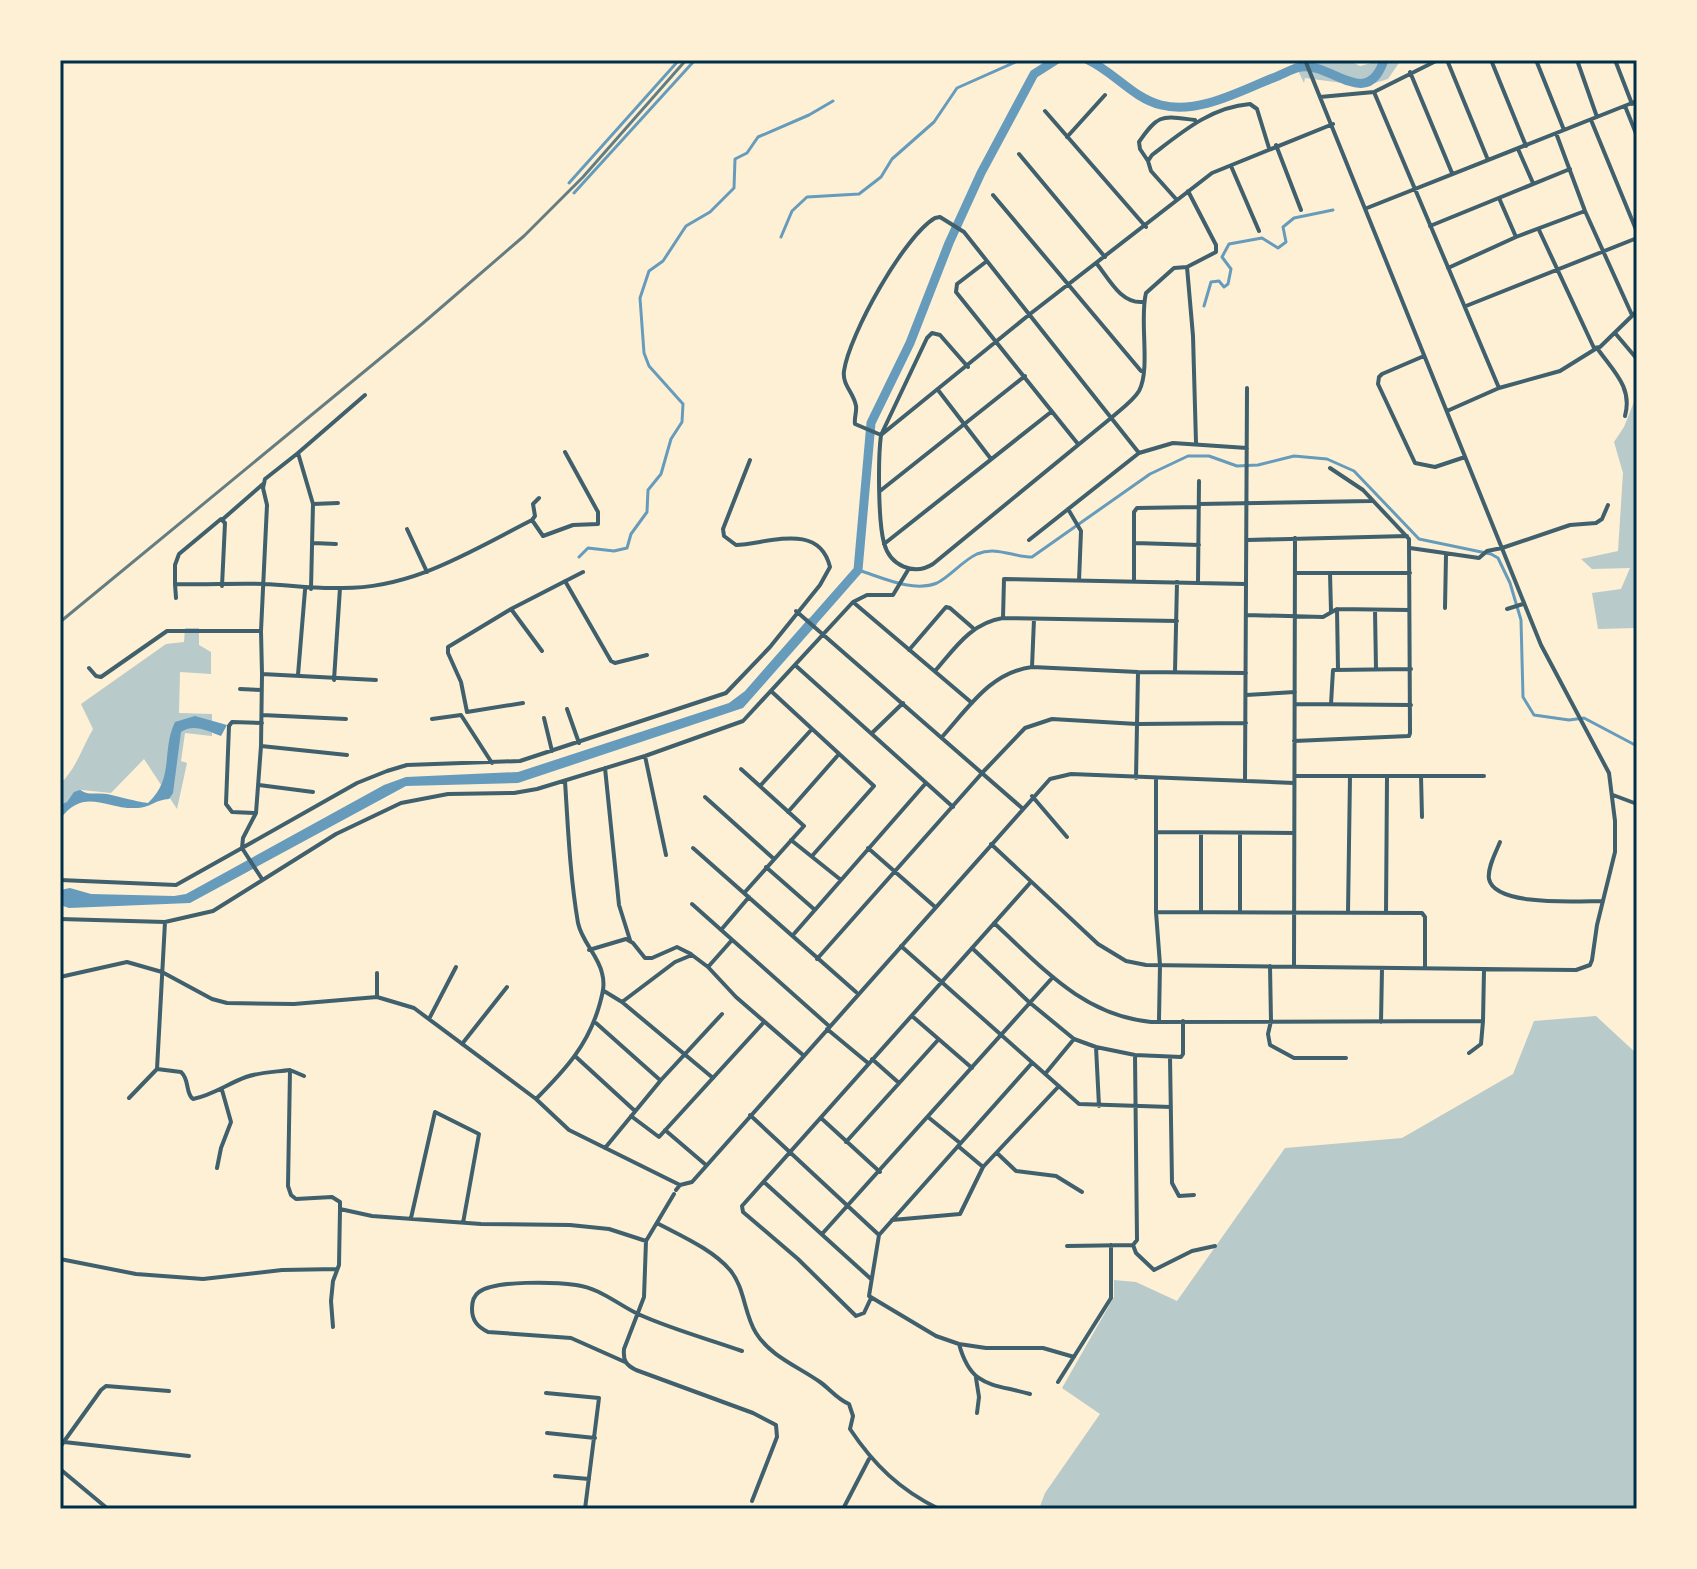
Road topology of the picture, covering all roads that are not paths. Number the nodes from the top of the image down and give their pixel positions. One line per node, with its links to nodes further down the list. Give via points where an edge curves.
1 (1305, 60): 11 (street)
2 (1438, 60): 8 (street)
3 (1447, 60): 28 (street)
4 (1491, 60): 24 (street)
5 (1536, 60): 19 (street)
6 (1577, 60): 15 (street)
7 (1615, 60): 12 (street)
8 (1410, 72): 9 (street); 32 (street)
9 (1374, 92): 11 (street); 34 (street)
10 (1105, 95): 22 (street)
11 (1320, 97): 18 (street)
12 (1634, 102): 13 (street)
13 (1625, 106): 15 (street); 21 (street)
14 (1045, 111): 22 (street)
15 (1597, 117): 16 (street)
16 (1591, 120): 19 (street); 46 (street)
17 (1198, 121): 25 (street, via 1250,104 1257,109); 29 (street); 29 (street, via 1153,121 1139,142)
18 (1333, 124): 23 (street); 39 (street)
19 (1564, 130): 20 (street)
20 (1556, 133): 24 (street); 31 (street)
21 (1637, 136)
22 (1067, 137): 43 (street)
23 (1276, 145): 25 (street); 40 (street)
24 (1526, 146): 26 (street)
25 (1269, 148): 30 (street)
26 (1518, 149): 28 (street); 33 (street)
27 (1019, 154): 49 (street)
28 (1488, 160): 32 (street)
29 (1148, 161): 38 (street)
30 (1231, 166): 35 (street); 45 (street)
31 (1570, 169): 33 (street); 41 (street)
32 (1452, 173): 34 (street)
33 (1533, 183): 37 (street)
34 (1416, 188): 39 (street); 42 (street)
35 (1188, 191): 38 (street); 52 (street, via 1217,248 1212,256)
36 (993, 195): 55 (street)
37 (1499, 198): 42 (street); 47 (street)
38 (1177, 200): 43 (street)
39 (1367, 208): 64 (street)
40 (1301, 210)
41 (1585, 211): 44 (street); 48 (street)
42 (1430, 226): 53 (street)
43 (1146, 227): 49 (street)
44 (1539, 230): 47 (street); 54 (street)
45 (1259, 231)
46 (1637, 235): 48 (street)
47 (1516, 237): 53 (street)
48 (1603, 252): 54 (street); 60 (street)
49 (1105, 257): 51 (street)
50 (987, 261): 59 (street); 62 (street, via 957,284 956,292); 78 (street, via 958,228 940,217 931,219 875,293 844,369 856,404 856,427)
51 (1097, 264): 55 (street); 56 (street, via 1123,296)
52 (1187, 267): 56 (street, via 1170,270); 79 (street)
53 (1448, 268): 57 (street)
54 (1556, 269): 57 (street); 63 (street)
55 (1068, 285): 59 (street); 67 (street)
56 (1143, 302): 67 (street)
57 (1466, 306): 70 (street)
58 (1637, 311): 60 (street)
59 (1030, 314): 62 (street); 76 (street)
60 (1632, 315): 61 (street)
61 (1615, 333): 63 (street); 65 (street)
62 (996, 342): 66 (street); 68 (street)
63 (1597, 348): 70 (street, via 1560,371); 75 (street, via 1625,388)
64 (1424, 356): 74 (street); 85 (street, via 1382,374 1378,384 1415,463 1435,467)
65 (1637, 359)
66 (968, 367): 71 (street); 78 (street, via 940,335 929,335)
67 (1142, 373): 76 (street, via 1137,393)
68 (1025, 376): 73 (street); 77 (street)
69 (1247, 388): 81 (street)
70 (1499, 388): 74 (street)
71 (938, 390): 77 (street); 78 (street)
72 (365, 395): 83 (street)
73 (1052, 411): 80 (street); 86 (street)
74 (1447, 411): 85 (street)
75 (1625, 416)
76 (1111, 418): 80 (street); 84 (street)
77 (965, 424): 86 (street); 91 (street)
78 (879, 434): 91 (street)
79 (1196, 443): 81 (street); 84 (street)
80 (1078, 444): 117 (street, via 933,564)
81 (1247, 449): 95 (street)
82 (565, 452): 101 (street, via 598,512 598,524 573,525 543,536)
83 (298, 453): 90 (street); 96 (street)
84 (1139, 453): 99 (street)
85 (1465, 457): 113 (street)
86 (991, 459): 110 (street)
87 (750, 460): 141 (street, via 723,534 736,545 798,538 826,556 826,575)
88 (1330, 468): 93 (street)
89 (1199, 481): 98 (street)
90 (263, 484): 100 (street); 127 (street)
91 (880, 491): 110 (street)
92 (539, 498): 101 (street)
93 (1371, 501): 95 (street); 103 (street)
94 (338, 503): 96 (street)
95 (1247, 503): 98 (street); 106 (street)
96 (313, 504): 107 (street)
97 (1608, 505): 113 (street, via 1596,523 1570,525)
98 (1199, 506): 108 (street, via 1137,508); 111 (street)
99 (1068, 509): 105 (street); 122 (street, via 1080,527)
100 (223, 519): 126 (street, via 179,554); 129 (street)
101 (532, 520): 115 (street)
102 (407, 529): 115 (street)
103 (1407, 536): 104 (street); 112 (street)
104 (1295, 538): 106 (street); 118 (street)
105 (1029, 540)
106 (1247, 540): 128 (street)
107 (313, 543): 109 (street); 131 (street)
108 (1135, 543): 111 (street); 123 (street)
109 (336, 544)
110 (884, 544): 117 (street)
111 (1199, 545): 125 (street)
112 (1410, 548): 114 (street); 120 (street)
113 (1502, 548): 114 (street, via 1479,558); 134 (street)
114 (1446, 555): 135 (street)
115 (427, 572): 130 (street, via 370,588)
116 (583, 572): 121 (street)
117 (907, 572): 133 (street, via 888,596 867,595)
118 (1295, 573): 119 (street); 144 (street)
119 (1330, 573): 120 (street); 142 (street)
120 (1410, 573): 140 (street)
121 (565, 581): 136 (street); 153 (street, via 611,661)
122 (1079, 581): 123 (street); 145 (street, via 1004,579)
123 (1134, 582): 124 (street)
124 (1177, 582): 125 (street); 147 (street)
125 (1198, 582): 128 (street)
126 (175, 584): 129 (street); 132 (street)
127 (264, 584): 129 (street); 131 (street); 149 (street)
128 (1246, 584): 143 (street)
129 (222, 586)
130 (340, 588): 131 (street); 166 (street)
131 (308, 589): 165 (street)
132 (176, 598)
133 (853, 602): 150 (street); 151 (street)
134 (1519, 605): 138 (street); 216 (street, via 1609,773)
135 (1445, 608)
136 (511, 609): 152 (street); 180 (street, via 448,647 461,682)
137 (1337, 609): 139 (street); 142 (street); 157 (street)
138 (1507, 609)
139 (1375, 610): 140 (street); 158 (street)
140 (1409, 610): 159 (street)
141 (796, 611): 150 (street); 192 (street, via 726,693)
142 (1331, 611): 144 (street, via 1323,617)
143 (1246, 615): 144 (street); 163 (street)
144 (1295, 615): 171 (street)
145 (1003, 618): 146 (street); 148 (street)
146 (1034, 619): 147 (street); 155 (street)
147 (1177, 621): 162 (street)
148 (973, 628): 151 (street, via 946,607); 160 (street)
149 (261, 631): 156 (street, via 167,631 101,677); 164 (street)
150 (825, 634): 154 (street); 174 (street)
151 (909, 650): 160 (street)
152 (542, 651)
153 (647, 655)
154 (795, 665): 170 (street); 189 (street)
155 (1032, 667): 161 (street); 175 (street, via 1001,676)
156 (89, 668)
157 (1338, 669): 158 (street); 177 (street, via 1331,673)
158 (1376, 669): 159 (street)
159 (1411, 669): 178 (street)
160 (935, 671): 175 (street)
161 (1138, 672): 162 (street); 187 (street)
162 (1175, 673): 163 (street)
163 (1246, 673): 172 (street)
164 (262, 674): 165 (street); 169 (street)
165 (298, 675): 166 (street)
166 (334, 680): 167 (street)
167 (376, 680)
168 (240, 689): 169 (street)
169 (262, 690): 181 (street)
170 (771, 691): 188 (street); 197 (street, via 743,721)
171 (1295, 692): 172 (street); 176 (street)
172 (1246, 695): 186 (street)
173 (523, 703): 180 (street)
174 (903, 703): 189 (street); 190 (street)
175 (972, 703): 190 (street)
176 (1295, 704): 177 (street); 191 (street)
177 (1331, 704): 178 (street)
178 (1411, 705): 191 (street, via 1409,736)
179 (567, 709): 192 (street)
180 (464, 714): 184 (street); 198 (street)
181 (262, 715): 183 (street); 185 (street)
182 (544, 718): 194 (street)
183 (346, 719)
184 (432, 719)
185 (262, 723): 193 (street); 223 (street, via 229,726 226,804 232,812)
186 (1246, 723): 187 (street); 209 (street)
187 (1137, 724): 201 (street, via 1052,719 1036,723 1017,734); 207 (street)
188 (812, 729): 195 (street); 214 (street)
189 (872, 733): 211 (street)
190 (942, 737): 201 (street)
191 (1294, 741): 202 (street)
192 (579, 743): 194 (street)
193 (261, 746): 196 (street); 213 (street)
194 (552, 751): 198 (street)
195 (839, 754): 222 (street); 237 (street, via 874,786)
196 (347, 755)
197 (645, 756): 199 (street); 236 (street)
198 (492, 763): 235 (street, via 407,765 387,771 357,783)
199 (605, 768): 210 (street); 262 (street, via 619,905)
200 (741, 769): 214 (street)
201 (983, 772): 220 (street); 221 (street)
202 (1294, 776): 203 (street); 212 (street)
203 (1350, 776): 206 (street); 255 (street)
204 (1421, 776): 205 (street); 206 (street); 224 (street)
205 (1484, 776)
206 (1387, 777): 256 (street)
207 (1136, 778): 208 (street); 217 (street, via 1059,775)
208 (1156, 779): 209 (street); 225 (street)
209 (1245, 780): 212 (street)
210 (565, 781): 241 (street, via 514,793 448,794 401,803); 266 (street, via 572,885)
211 (926, 783): 220 (street); 234 (street)
212 (1294, 783): 228 (street)
213 (259, 785): 215 (street); 223 (street)
214 (760, 786): 222 (street)
215 (313, 792)
216 (1613, 795): 219 (street); 247 (street, via 1615,852)
217 (1032, 796): 221 (street); 229 (street)
218 (705, 797): 238 (street)
219 (1637, 804)
220 (953, 807): 240 (street)
221 (1022, 808): 232 (street)
222 (788, 812): 230 (street, via 804,826)
223 (256, 813): 235 (street, via 243,838)
224 (1422, 817)
225 (1156, 832): 226 (street); 251 (street)
226 (1201, 833): 227 (street); 252 (street)
227 (1240, 833): 228 (street); 253 (street)
228 (1294, 833): 254 (street)
229 (1067, 837)
230 (791, 840): 237 (street); 238 (street)
231 (1500, 842): 247 (street, via 1488,875 1501,894)
232 (991, 844): 244 (street); 249 (street)
233 (693, 848): 245 (street)
234 (868, 848): 240 (street); 243 (street)
235 (244, 850): 241 (street); 242 (street, via 176,885)
236 (666, 855)
237 (812, 856): 243 (street)
238 (774, 859): 239 (street)
239 (766, 867): 245 (street); 250 (street)
240 (893, 872): 249 (street); 268 (street)
241 (261, 877): 258 (street, via 213,911)
242 (60, 880)
243 (841, 880): 250 (street)
244 (1030, 883): 259 (street); 269 (street, via 1112,955)
245 (744, 892): 246 (street)
246 (749, 897): 260 (street); 261 (street)
247 (1602, 901): 276 (street, via 1590,965 1576,970)
248 (692, 904): 260 (street)
249 (934, 906): 264 (street)
250 (815, 910): 261 (street)
251 (1156, 912): 252 (street); 269 (street)
252 (1201, 912): 253 (street)
253 (1240, 912): 254 (street)
254 (1294, 913): 255 (street); 271 (street)
255 (1348, 913): 256 (street)
256 (1386, 913): 274 (street, via 1424,915)
257 (60, 919): 258 (street)
258 (165, 922): 277 (street)
259 (994, 923): 265 (street); 280 (street)
260 (721, 930): 263 (street)
261 (792, 936): 268 (street)
262 (630, 940): 266 (street); 267 (street, via 645,958 677,947)
263 (732, 940): 273 (street); 298 (street)
264 (901, 946): 281 (street); 284 (street)
265 (972, 948): 281 (street); 287 (street)
266 (589, 950): 283 (street, via 603,973)
267 (692, 955): 273 (street); 286 (street)
268 (817, 959): 284 (street)
269 (1160, 965): 270 (street); 291 (street)
270 (1270, 966): 271 (street); 293 (street)
271 (1294, 966): 275 (street)
272 (456, 967): 290 (street)
273 (708, 967): 295 (street)
274 (1425, 968): 275 (street); 276 (street)
275 (1382, 969): 296 (street)
276 (1484, 970): 294 (street)
277 (162, 972): 279 (street, via 127,962); 285 (street, via 227,1003); 314 (street)
278 (377, 973): 285 (street)
279 (60, 977)
280 (1053, 977): 287 (street); 291 (street, via 1107,1012)
281 (941, 982): 289 (street); 299 (street)
282 (507, 987): 302 (street)
283 (604, 991): 286 (street); 297 (street)
284 (857, 993): 298 (street)
285 (377, 997): 290 (street, via 414,1008)
286 (622, 1002): 305 (street)
287 (1029, 1002): 299 (street); 300 (street)
288 (722, 1014): 305 (street)
289 (912, 1016): 301 (street); 311 (street)
290 (429, 1019): 302 (street)
291 (1159, 1021): 292 (street)
292 (1183, 1021): 293 (street); 309 (street, via 1183,1054)
293 (1271, 1021): 296 (street); 310 (street, via 1268,1040 1274,1049 1294,1058)
294 (1483, 1021): 296 (street); 304 (street, via 1481,1044)
295 (764, 1022): 306 (street); 318 (street)
296 (1381, 1022)
297 (596, 1023): 308 (street); 319 (street)
298 (828, 1028): 306 (street); 311 (street)
299 (1000, 1034): 312 (street); 313 (street)
300 (1074, 1039): 303 (street); 316 (street)
301 (938, 1040): 313 (street); 320 (street)
302 (462, 1044): 324 (street)
303 (1096, 1047): 307 (street); 325 (street)
304 (1469, 1053)
305 (685, 1054): 318 (street); 319 (street)
306 (803, 1055): 329 (street)
307 (1135, 1055): 309 (street); 326 (street)
308 (575, 1056): 324 (street); 328 (street)
309 (1170, 1057): 327 (street)
310 (1346, 1058)
311 (870, 1061): 320 (street); 332 (street)
312 (1032, 1063): 316 (street); 335 (street)
313 (972, 1068): 331 (street)
314 (157, 1069): 322 (street, via 185,1075 191,1099); 323 (street)
315 (290, 1070): 317 (street); 322 (street, via 256,1074); 348 (street, via 288,1190 296,1199 335,1198)
316 (1045, 1074): 321 (street)
317 (304, 1076)
318 (713, 1078): 333 (street)
319 (661, 1080): 328 (street)
320 (899, 1083): 334 (street)
321 (1059, 1086): 325 (street, via 1079,1104); 338 (street)
322 (222, 1090): 341 (street, via 231,1122)
323 (129, 1098)
324 (536, 1099): 336 (street, via 569,1130)
325 (1099, 1106): 326 (street)
326 (1134, 1107): 327 (street); 357 (street)
327 (1171, 1107): 346 (street, via 1174,1190 1179,1196)
328 (635, 1111): 330 (street)
329 (750, 1115): 337 (street); 339 (street)
330 (631, 1116): 333 (street, via 658,1137); 336 (street)
331 (928, 1117): 335 (street); 342 (street)
332 (821, 1118): 334 (street); 337 (street)
333 (665, 1130): 339 (street)
334 (846, 1142): 342 (street)
335 (959, 1145): 340 (street); 350 (street)
336 (605, 1148): 344 (street)
337 (790, 1151): 343 (street); 347 (street)
338 (997, 1153): 340 (street); 345 (street, via 1016,1171 1056,1176)
339 (706, 1165): 344 (street)
340 (983, 1167): 350 (street, via 960,1214)
341 (217, 1168)
342 (880, 1172): 347 (street)
343 (764, 1182): 353 (street); 363 (street, via 743,1212 856,1316 864,1313)
344 (677, 1190): 352 (street)
345 (1082, 1192)
346 (1194, 1195)
347 (848, 1205): 353 (street); 354 (street)
348 (340, 1209): 349 (street); 361 (street)
349 (411, 1218): 351 (street); 351 (street, via 435,1112 479,1134)
350 (892, 1220): 354 (street)
351 (463, 1223): 355 (street, via 570,1225 609,1229)
352 (657, 1223): 355 (street); 380 (street, via 730,1271 755,1333 849,1404 850,1429)
353 (822, 1234): 362 (street)
354 (879, 1235): 362 (street)
355 (646, 1241): 364 (street, via 645,1290)
356 (1111, 1245): 357 (street); 358 (street); 368 (street, via 1111,1298)
357 (1133, 1245): 359 (street, via 1154,1270)
358 (1067, 1246)
359 (1215, 1246)
360 (60, 1259): 361 (street, via 136,1274 203,1279)
361 (337, 1269): 365 (street)
362 (871, 1279): 363 (street)
363 (871, 1298): 366 (street)
364 (638, 1314): 367 (street); 369 (street, via 624,1349); 369 (street, via 575,1285 503,1285 473,1298 473,1318 488,1332 571,1338)
365 (333, 1327)
366 (959, 1344): 368 (street, via 1043,1348); 370 (street)
367 (742, 1351)
368 (1074, 1357): 371 (street)
369 (625, 1362): 384 (street, via 776,1425 777,1437)
370 (976, 1378): 374 (street); 375 (street)
371 (1058, 1382)
372 (169, 1391): 378 (street, via 106,1386)
373 (546, 1393): 377 (street, via 599,1398)
374 (1030, 1394)
375 (977, 1413)
376 (547, 1433): 377 (street)
377 (595, 1438): 383 (street)
378 (62, 1445): 379 (street)
379 (189, 1456)
380 (869, 1459): 388 (street); 389 (street)
381 (60, 1469): 385 (street)
382 (555, 1476): 383 (street)
383 (589, 1479): 387 (street)
384 (752, 1501)
385 (108, 1508): 386 (street)
386 (82, 1509)
387 (585, 1509)
388 (843, 1509)
389 (939, 1509)

